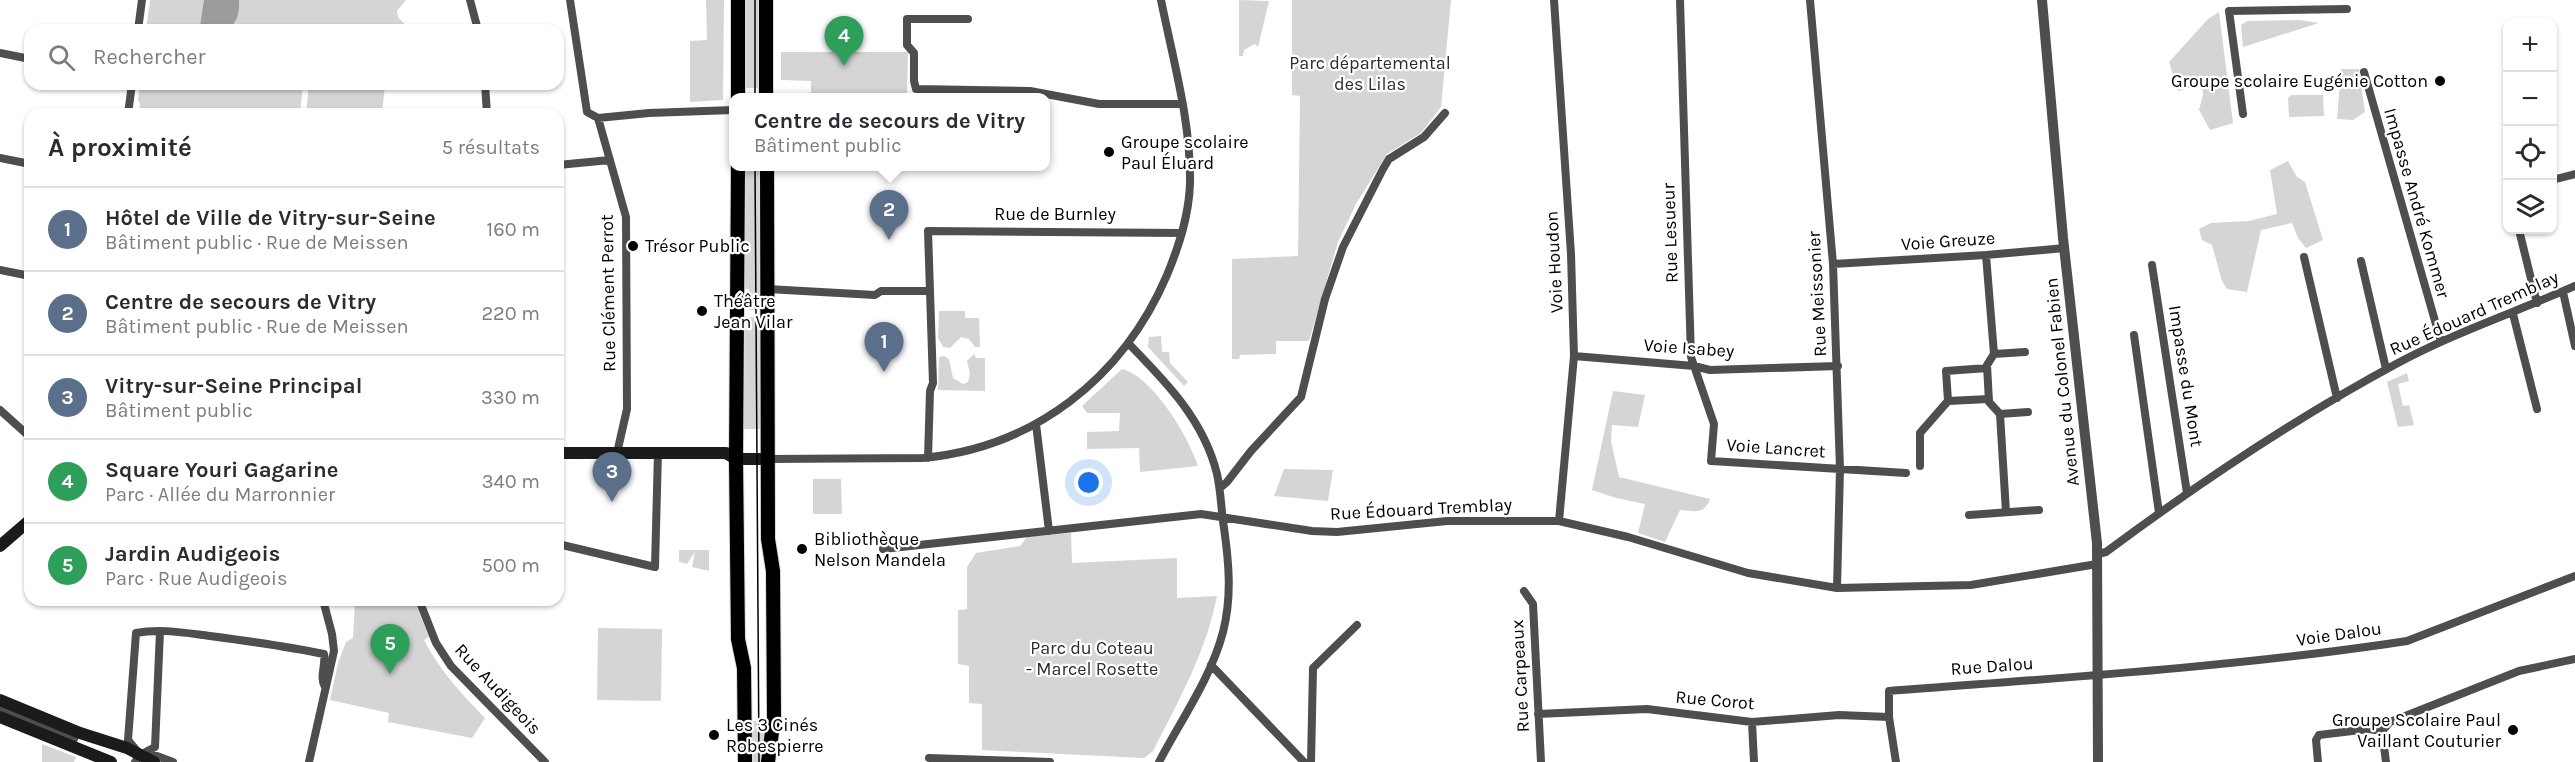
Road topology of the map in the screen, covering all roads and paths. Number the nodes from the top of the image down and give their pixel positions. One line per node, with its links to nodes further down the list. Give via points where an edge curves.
1 (142, 0): 13 (street)
2 (470, 0): 14 (street)
3 (570, 0): 30 (street, Rue Clément Perrot, via 587,112)
4 (738, 0): 20 (main road)
5 (766, 0): 21 (main road)
6 (1161, 0): 24 (street)
7 (1554, 0): 61 (street, Voie Houdon)
8 (1680, 0): 62 (street, Rue Lesueur, via 1686,254 1691,357)
9 (1810, 0): 45 (street, Rue Meissonier)
10 (2042, 0): 41 (street, Avenue du Colonel Fabien)
11 (2347, 9): 29 (street, via 2229,11)
12 (968, 19): 22 (street, via 907,20 907,45 914,53 916,89)
13 (139, 24)
14 (476, 24)
15 (0, 53): 16 (street)
16 (24, 58)
17 (2364, 72): 56 (street, Impasse André Kommer)
18 (131, 90): 25 (street)
19 (485, 90): 26 (street)
20 (738, 93)
21 (766, 93)
22 (1041, 93)
23 (1050, 95): 24 (street, via 1099,104)
24 (1182, 104): 39 (street, via 1188,129 1190,185)
25 (129, 108)
26 (487, 108)
27 (729, 110): 30 (street)
28 (1445, 113): 85 (street, via 1424,137 1389,159 1342,247 1301,397)
29 (2243, 114)
30 (598, 118): 32 (street, Rue Clément Perrot)
31 (0, 158): 33 (street)
32 (610, 160): 34 (street); 77 (street, Rue Clément Perrot, via 626,217 627,410)
33 (24, 163)
34 (564, 164)
35 (738, 171): 79 (main road)
36 (766, 171): 50 (main road)
37 (2575, 174): 38 (street)
38 (2557, 179)
39 (1182, 233): 51 (street, Rue de Burnley, via 928,231); 57 (street, via 1160,292)
40 (2520, 234): 53 (street)
41 (2065, 248): 42 (street, Voie Greuze); 98 (street, Avenue du Colonel Fabien)
42 (1986, 255): 45 (street, Voie Greuze); 60 (street)
43 (2304, 256): 66 (street)
44 (2361, 261): 65 (street, Rue Édouard Tremblay)
45 (1833, 264): 63 (street, Rue Meissonier)
46 (2152, 265): 86 (street, Impasse du Mont)
47 (0, 270): 48 (street)
48 (24, 275)
49 (2575, 286): 52 (street, Rue Édouard Tremblay)
50 (767, 289): 51 (street, via 875,295 882,291); 80 (main road)
51 (929, 291): 78 (street, via 933,383)
52 (2563, 292): 53 (street, Rue Édouard Tremblay); 58 (street)
53 (2537, 303): 54 (street, Rue Édouard Tremblay)
54 (2513, 314): 56 (street, Rue Édouard Tremblay); 69 (street)
55 (2134, 335): 89 (street)
56 (2441, 342): 65 (street, Rue Édouard Tremblay)
57 (1129, 344): 73 (street, via 1106,371); 85 (street, via 1194,418 1206,437)
58 (2575, 346)
59 (2025, 352): 60 (street)
60 (1994, 354): 64 (street)
61 (1574, 356): 62 (street, Voie Isabey); 92 (street, Voie Houdon)
62 (1695, 366): 63 (street, Voie Isabey, via 1710,370); 81 (street, Rue Lesueur, via 1714,424)
63 (1838, 366): 83 (street, Rue Meissonier)
64 (1987, 368): 67 (street); 68 (street, via 1946,371)
65 (2386, 369): 66 (street, Rue Édouard Tremblay)
66 (2337, 398): 86 (street, Rue Édouard Tremblay)
67 (1989, 399): 68 (street); 72 (street)
68 (1948, 401): 82 (street, via 1920,433)
69 (2537, 409)
70 (0, 410): 74 (street)
71 (2028, 412): 72 (street)
72 (2000, 414): 88 (street)
73 (1036, 424): 78 (street, via 988,446); 94 (street)
74 (24, 432)
75 (658, 452): 77 (main road); 79 (main road, via 726,453); 95 (street, via 655,567)
76 (564, 453): 77 (main road)
77 (617, 453)
78 (928, 458): 80 (street)
79 (736, 459): 80 (main road); 128 (main road, via 738,639 744,668)
80 (769, 459): 129 (main road, via 774,717)
81 (1711, 460): 83 (street, Voie Lancret)
82 (1920, 466)
83 (1840, 469): 84 (street, Voie Lancret); 100 (street, Rue Meissonier)
84 (1906, 473)
85 (1220, 488): 91 (street)
86 (2187, 493): 89 (street, Rue Édouard Tremblay)
87 (2039, 510): 88 (street)
88 (2006, 512): 90 (street)
89 (2159, 513): 98 (street, Rue Édouard Tremblay)
90 (1969, 515)
91 (1222, 516): 92 (street, Rue Édouard Tremblay, via 1336,532 1447,521); 94 (street, Rue Édouard Tremblay, via 1201,514); 109 (street, via 1229,596)
92 (1559, 521): 100 (street, Rue Édouard Tremblay, via 1748,573)
93 (24, 525): 96 (main road)
94 (1049, 531): 97 (street, Rue Édouard Tremblay)
95 (564, 545)
96 (0, 546)
97 (883, 549)
98 (2098, 559): 100 (street, Rue Édouard Tremblay, via 1971,585); 110 (street, Avenue du Colonel Fabien)
99 (2575, 576): 110 (street, Voie Dalou, via 2407,640 2255,662)
100 (1837, 588)
101 (1524, 591): 114 (street, Rue Carpeaux, via 1533,604)
102 (324, 606): 106 (street)
103 (421, 606): 127 (street, Rue Audigeois, via 436,643 451,666)
104 (1357, 625): 133 (street, via 1313,668)
105 (160, 632): 107 (street, via 280,645); 120 (street, via 155,747); 120 (street, via 136,633 128,740)
106 (334, 649): 107 (street); 111 (street)
107 (324, 654): 111 (street)
108 (2575, 659): 118 (street, via 2519,671 2390,722)
109 (1211, 665): 131 (street); 132 (street)
110 (2097, 676): 116 (street, Rue Dalou, via 1889,691); 136 (street, Avenue du Colonel Fabien)
111 (325, 687): 126 (street)
112 (0, 700): 120 (main road, via 117,744)
113 (0, 708): 119 (street)
114 (1538, 714): 117 (street, Rue Corot, via 1647,709); 134 (street, Rue Carpeaux)
115 (0, 717): 123 (main road)
116 (1890, 717): 117 (street, Rue Corot, via 1839,715); 122 (street)
117 (1752, 722): 135 (street)
118 (2382, 730): 137 (street, via 2319,735); 138 (street)
119 (74, 739)
120 (138, 758): 124 (main road); 125 (street, via 158,756)
121 (928, 758): 130 (street)
122 (1895, 760)
123 (111, 762)
124 (154, 762)
125 (172, 762)
126 (309, 762)
127 (545, 762)
128 (745, 762)
129 (768, 762)
130 (1050, 762)
131 (1158, 762)
132 (1304, 762)
133 (1311, 762)
134 (1541, 762)
135 (1754, 762)
136 (2098, 762)
137 (2318, 762)
138 (2386, 762)

